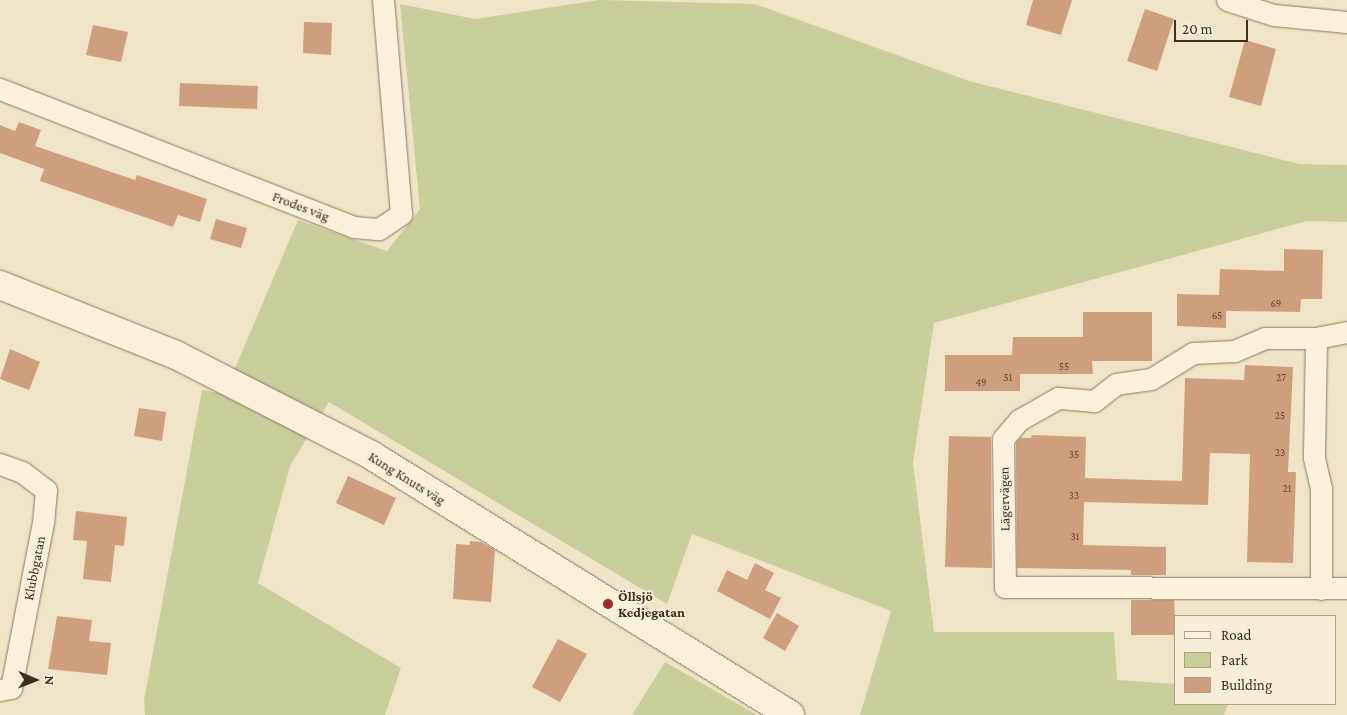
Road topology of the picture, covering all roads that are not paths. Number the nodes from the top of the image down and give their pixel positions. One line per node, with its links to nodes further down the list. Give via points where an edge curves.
1 (383, 0): 4 (street, Frodes väg, via 401,214 379,229 354,227)
2 (1227, 0): 3 (street, via 1274,15)
3 (1347, 22)
4 (0, 89)
5 (0, 285): 12 (street, Kung Knuts väg, via 176,355 370,454)
6 (1347, 332): 7 (street, Lägervägen)
7 (1316, 338): 9 (street, via 1314,458 1321,488); 9 (street, Lägervägen, via 1265,338 1234,350 1193,354 1151,379 1116,384 1094,401 1058,398 1020,420 1003,439 1005,587)
8 (0, 464): 11 (street, Klubbgatan, via 22,472 46,490 43,522 11,688)
9 (1321, 588): 10 (street, Lägervägen)
10 (1347, 588)
11 (0, 690)
12 (790, 715)

